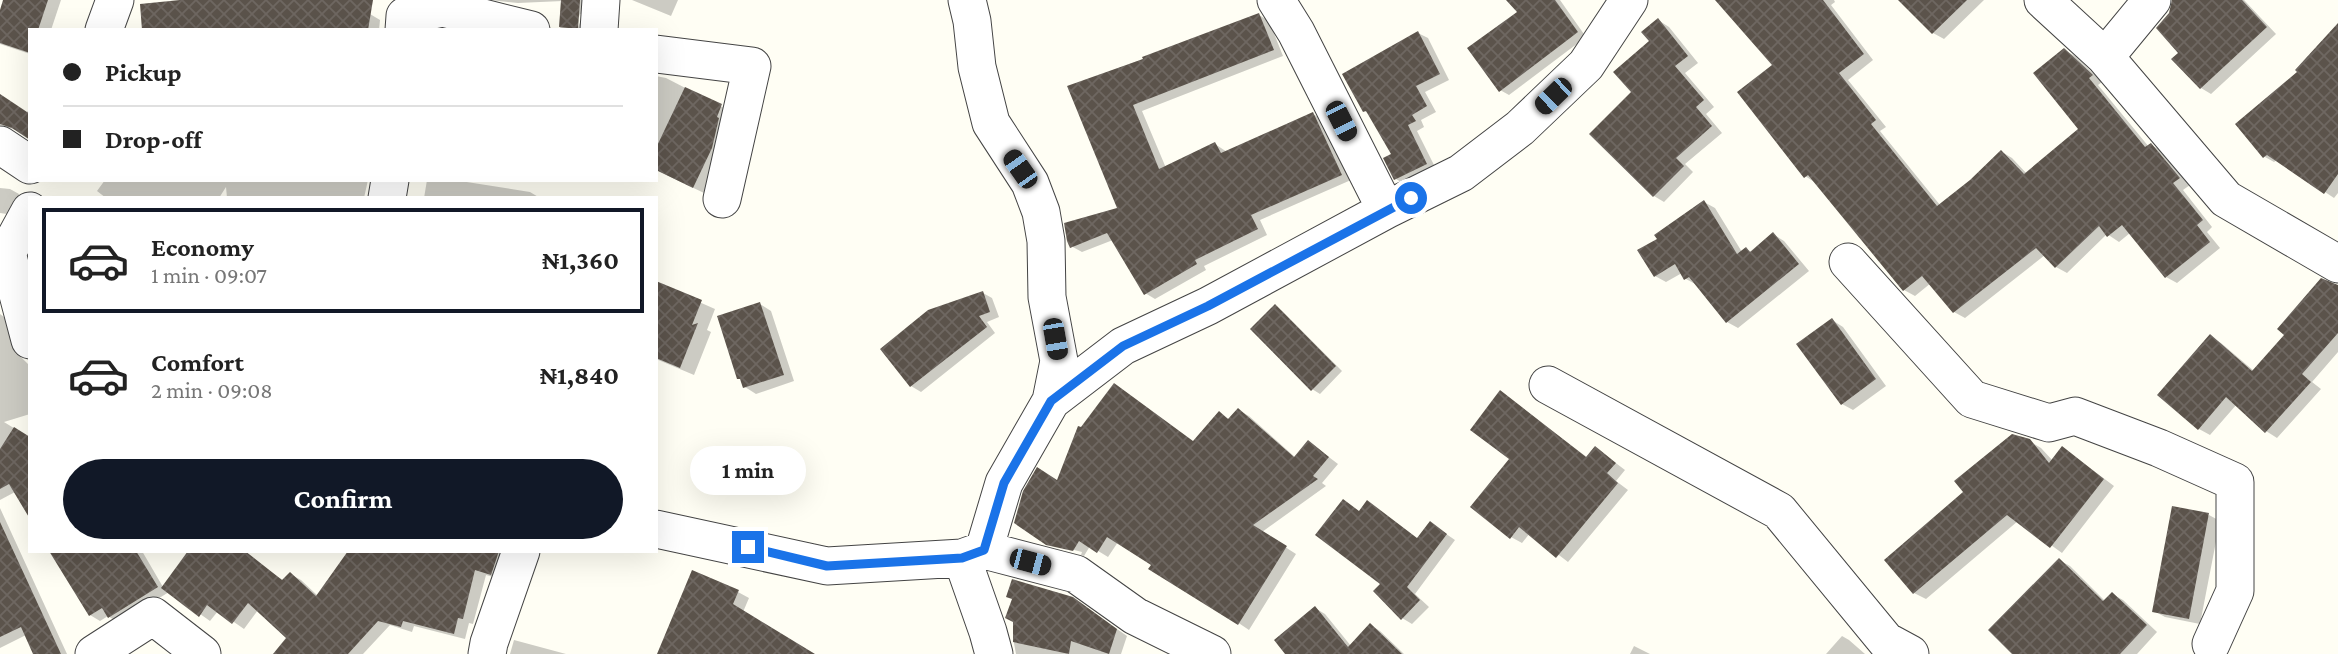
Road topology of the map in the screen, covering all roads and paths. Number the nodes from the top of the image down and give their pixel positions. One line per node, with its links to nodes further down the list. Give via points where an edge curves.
1 (115, 0): 9 (street)
2 (601, 0): 11 (street)
3 (967, 0): 24 (street, via 991,123 1030,183 1041,212 1047,297 1059,360)
4 (1276, 0): 17 (street)
5 (1629, 0): 17 (street, via 1586,65 1520,128 1461,173)
6 (2043, 0): 13 (street)
7 (2152, 0): 13 (street)
8 (405, 15): 10 (street, via 443,8)
9 (105, 28)
10 (523, 28)
11 (599, 28)
12 (658, 54): 16 (street, via 752,66)
13 (2105, 57): 21 (street, via 2226,199)
14 (0, 145): 15 (street)
15 (28, 164)
16 (722, 199)
17 (1386, 210): 24 (street, via 1208,306 1123,346)
18 (28, 215): 19 (street)
19 (4, 258): 22 (street)
20 (1848, 262): 28 (street, via 1972,399 2049,423 2075,416 2235,482 2235,591)
21 (2338, 264)
22 (28, 334)
23 (1548, 385): 34 (street, via 1779,511 1886,641)
24 (1051, 401): 27 (street, via 1004,483)
25 (658, 528): 27 (street, via 827,566)
26 (520, 553): 31 (street)
27 (973, 554): 32 (street); 33 (street, via 1076,574 1135,616)
28 (2211, 651)
29 (94, 654): 30 (street, via 153,616)
30 (202, 654)
31 (487, 654)
32 (994, 654)
33 (1212, 654)
34 (1910, 654)

